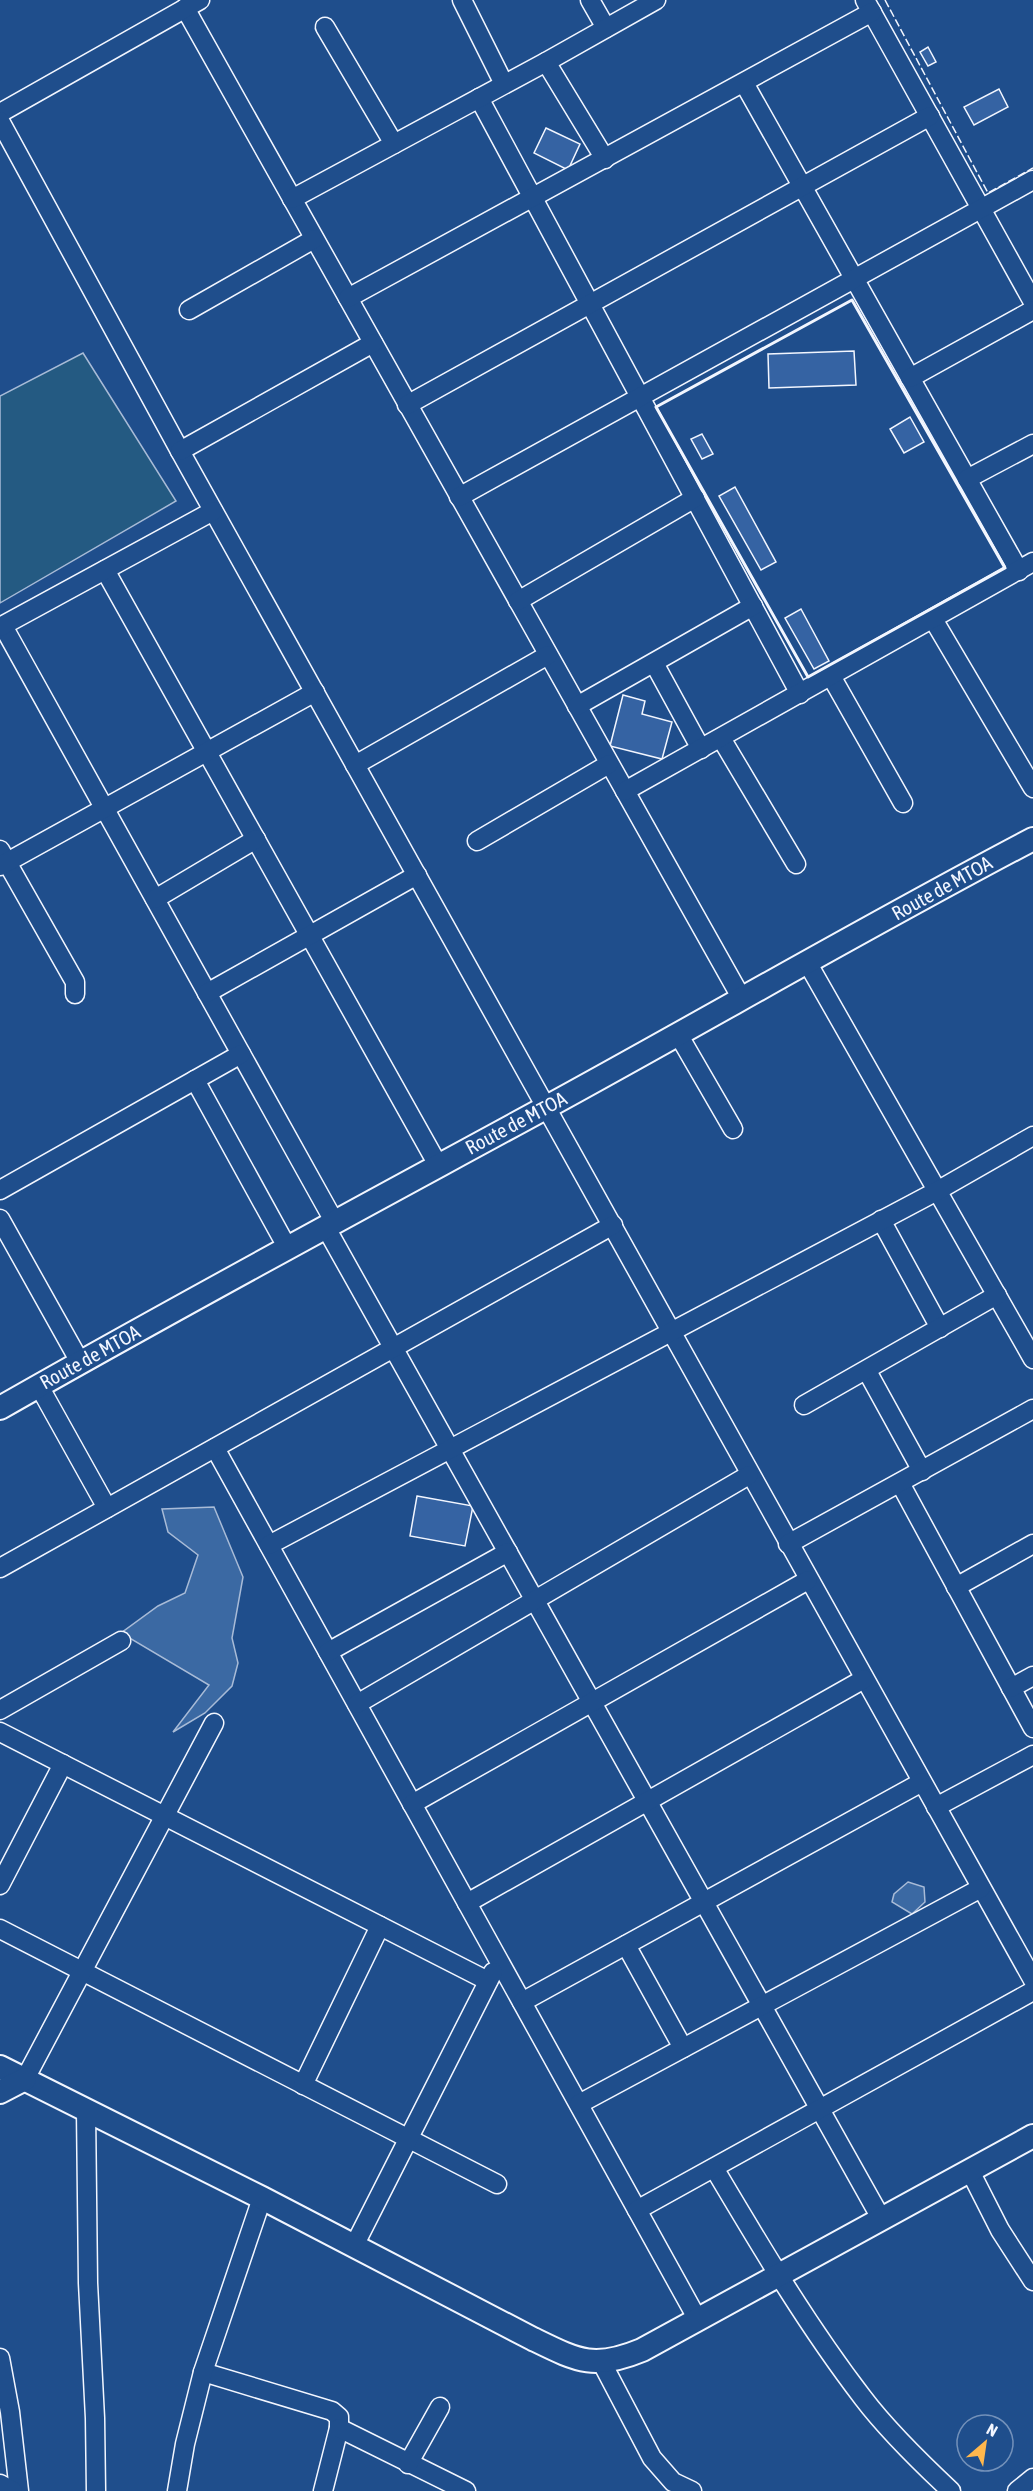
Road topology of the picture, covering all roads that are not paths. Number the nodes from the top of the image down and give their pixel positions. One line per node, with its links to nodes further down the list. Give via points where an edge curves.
1 (462, 0): 10 (street)
2 (590, 0): 7 (street)
3 (656, 0): 7 (street)
4 (193, 4): 12 (street); 20 (street)
5 (868, 6): 9 (street); 13 (street)
6 (325, 27): 15 (street)
7 (606, 28): 8 (street)
8 (546, 62): 10 (street); 16 (street)
9 (744, 83): 16 (street); 18 (street)
10 (504, 84): 11 (street)
11 (479, 98): 15 (street); 19 (street)
12 (0, 113)
13 (930, 116): 18 (street); 21 (street)
14 (0, 121): 34 (street)
15 (394, 144): 20 (street)
16 (605, 159): 19 (street)
17 (1033, 180): 21 (street)
18 (802, 187): 23 (street); 26 (street)
19 (533, 198): 24 (street); 26 (street)
20 (292, 199): 22 (street)
21 (981, 208): 23 (street); 25 (street)
22 (314, 239): 24 (street); 27 (street)
23 (854, 279): 30 (street); 31 (street)
24 (348, 298): 29 (street)
25 (1033, 302)
26 (591, 305): 31 (street); 32 (street)
27 (189, 310)
28 (1033, 310): 30 (street)
29 (373, 343): 32 (street); 34 (street)
30 (910, 378): 35 (street)
31 (640, 397): 36 (street); 37 (street)
32 (407, 405): 36 (street)
33 (1033, 444): 35 (street)
34 (180, 451): 38 (street)
35 (967, 479): 39 (street)
36 (459, 497): 41 (street)
37 (694, 498): 41 (street); 42 (street)
38 (213, 512): 40 (street); 48 (street)
39 (1026, 567): 43 (street)
40 (105, 570): 44 (street); 53 (street)
41 (518, 600): 45 (street)
42 (753, 606): 46 (street); 49 (street)
43 (933, 619): 47 (street); 56 (street)
44 (1, 627): 59 (street)
45 (548, 655): 50 (street); 55 (street)
46 (654, 663): 50 (street); 52 (street)
47 (831, 676): 49 (street); 58 (street)
48 (315, 692): 53 (street); 55 (street)
49 (800, 693): 51 (street)
50 (577, 706): 54 (street)
51 (721, 738): 52 (street); 64 (street)
52 (701, 749): 57 (street)
53 (207, 751): 59 (street); 60 (street)
54 (609, 764): 57 (street); 61 (street)
55 (355, 765): 65 (street)
56 (1033, 788)
57 (625, 791): 71 (street)
58 (903, 803)
59 (105, 809): 63 (street); 66 (street)
60 (256, 839): 66 (street); 67 (street)
61 (477, 841)
62 (1032, 842): 68 (street, Route de MTOA)
63 (2, 859): 70 (street, via 75,982)
64 (796, 864)
65 (417, 875): 67 (street); 75 (street)
66 (155, 899): 69 (street)
67 (310, 935): 69 (street); 78 (street)
68 (807, 962): 71 (street, Route de MTOA); 80 (street)
69 (207, 993): 73 (street)
70 (75, 994)
71 (742, 999): 72 (street, Route de MTOA)
72 (678, 1034): 75 (street, Route de MTOA); 76 (street)
73 (241, 1054): 74 (street); 83 (street)
74 (195, 1080): 79 (street); 85 (street)
75 (547, 1107): 78 (street, Route de MTOA); 84 (street)
76 (733, 1129)
77 (1033, 1136): 80 (street)
78 (438, 1165): 83 (street, Route de MTOA)
79 (0, 1190)
80 (937, 1191): 82 (street); 86 (street)
81 (0, 1220): 91 (street)
82 (881, 1220): 87 (street); 88 (street)
83 (330, 1223): 85 (street, Route de MTOA); 89 (street)
84 (613, 1225): 88 (street); 89 (street)
85 (287, 1247): 91 (street, Route de MTOA)
86 (997, 1296): 87 (street); 90 (street)
87 (940, 1328): 92 (street)
88 (672, 1331): 98 (street); 100 (street)
89 (393, 1348): 97 (street); 98 (street)
90 (1033, 1359)
91 (80, 1362): 93 (street, Route de MTOA)
92 (867, 1371): 94 (street); 99 (street)
93 (39, 1386): 95 (street, Route de MTOA); 102 (street)
94 (804, 1405)
95 (0, 1408)
96 (1033, 1409): 99 (street)
97 (215, 1448): 102 (street); 105 (street)
98 (450, 1449): 105 (street); 106 (street)
99 (922, 1471): 101 (street)
100 (749, 1475): 103 (street); 110 (street)
101 (900, 1483): 103 (street); 109 (street)
102 (107, 1508): 107 (street)
103 (788, 1544): 108 (street)
104 (1033, 1544): 109 (street)
105 (269, 1545): 112 (street)
106 (508, 1552): 110 (street); 112 (street)
107 (0, 1568)
108 (808, 1580): 114 (street); 116 (street)
109 (956, 1587): 115 (street)
110 (535, 1600): 116 (street); 117 (street)
111 (121, 1641): 118 (street)
112 (328, 1652): 117 (street)
113 (1033, 1676): 115 (street)
114 (864, 1679): 124 (street); 125 (street)
115 (1011, 1688): 120 (street)
116 (592, 1702): 125 (street); 126 (street)
117 (357, 1704): 126 (street)
118 (0, 1710)
119 (214, 1723): 128 (street)
120 (1033, 1728)
121 (0, 1732): 123 (street)
122 (1033, 1755): 127 (street)
123 (63, 1764): 128 (street); 129 (street)
124 (922, 1782): 127 (street); 131 (street)
125 (647, 1801): 131 (street); 132 (street)
126 (412, 1804): 132 (street)
127 (936, 1807): 130 (street)
128 (165, 1816): 133 (street); 137 (street)
129 (0, 1885)
130 (981, 1888): 138 (street); 142 (street)
131 (704, 1902): 135 (street); 142 (street)
132 (467, 1903): 136 (street)
133 (380, 1926): 139 (street); 146 (street)
134 (0, 1929): 137 (street)
135 (626, 1945): 141 (street); 143 (street)
136 (499, 1961): 139 (street); 141 (street)
137 (83, 1972): 145 (street); 146 (street)
138 (1033, 1980)
139 (488, 1981): 152 (street)
140 (1033, 1991): 150 (street)
141 (522, 2002): 148 (street)
142 (762, 2006): 143 (street); 150 (street)
143 (683, 2048): 148 (street)
144 (0, 2067): 145 (street)
145 (25, 2079): 147 (street); 149 (street)
146 (303, 2085): 152 (street)
147 (0, 2092)
148 (579, 2104): 157 (street)
149 (86, 2110): 156 (street); 173 (street)
150 (820, 2110): 153 (street); 158 (street)
151 (1033, 2136): 154 (street)
152 (408, 2138): 155 (street); 159 (street)
153 (714, 2168): 157 (street); 160 (street)
154 (970, 2171): 158 (street); 161 (street, via 1000,2230)
155 (497, 2184)
156 (262, 2198): 159 (street); 165 (street)
157 (637, 2210): 162 (street)
158 (882, 2220): 160 (street)
159 (354, 2246): 164 (street, via 559,2352)
160 (779, 2277): 162 (street); 178 (street, via 864,2399)
161 (1033, 2281)
162 (698, 2320): 164 (street, via 642,2350)
163 (0, 2358): 172 (street)
164 (602, 2363): 177 (street, via 652,2458 673,2482)
165 (203, 2372): 167 (street, via 332,2411 339,2417); 174 (street)
166 (440, 2407): 168 (street)
167 (339, 2428): 168 (street); 175 (street)
168 (408, 2464): 176 (street)
169 (1033, 2478): 179 (street)
170 (0, 2484): 171 (street)
171 (14, 2491)
172 (19, 2491)
173 (96, 2491)
174 (177, 2491)
175 (323, 2491)
176 (466, 2491)
177 (692, 2491)
178 (951, 2491)
179 (1017, 2491)

